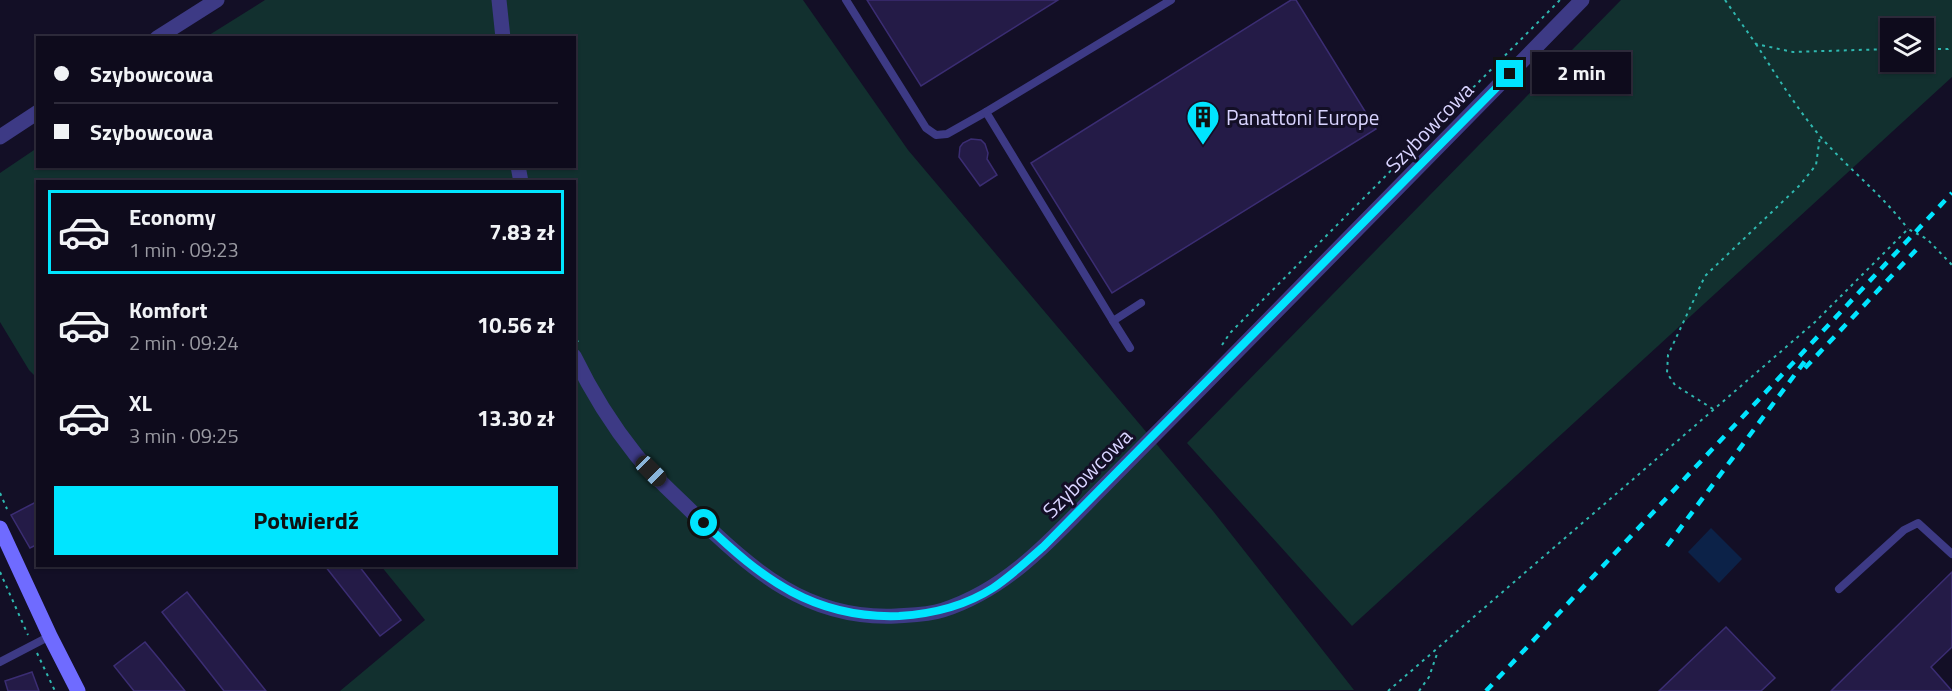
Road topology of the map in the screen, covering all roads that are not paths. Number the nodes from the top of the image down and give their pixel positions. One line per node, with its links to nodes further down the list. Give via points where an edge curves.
1 (217, 0): 6 (street)
2 (499, 0): 7 (street)
3 (846, 0): 8 (lane, via 926,128 936,135 947,134)
4 (1171, 0): 8 (lane)
5 (1582, 0): 14 (street, Szybowcowa, via 1043,547 992,589 940,611 882,616 836,610 810,602 766,578 638,458 616,429)
6 (160, 36)
7 (503, 36)
8 (986, 112): 12 (lane)
9 (36, 113): 10 (street)
10 (0, 136)
11 (1141, 303): 12 (lane)
12 (1113, 321): 13 (lane)
13 (1130, 348)
14 (576, 349)
15 (0, 528): 18 (street)
16 (1952, 554): 17 (lane, via 1918,523 1904,530)
17 (1839, 589)
18 (50, 636): 19 (lane); 20 (street)
19 (0, 662)
20 (78, 691)

